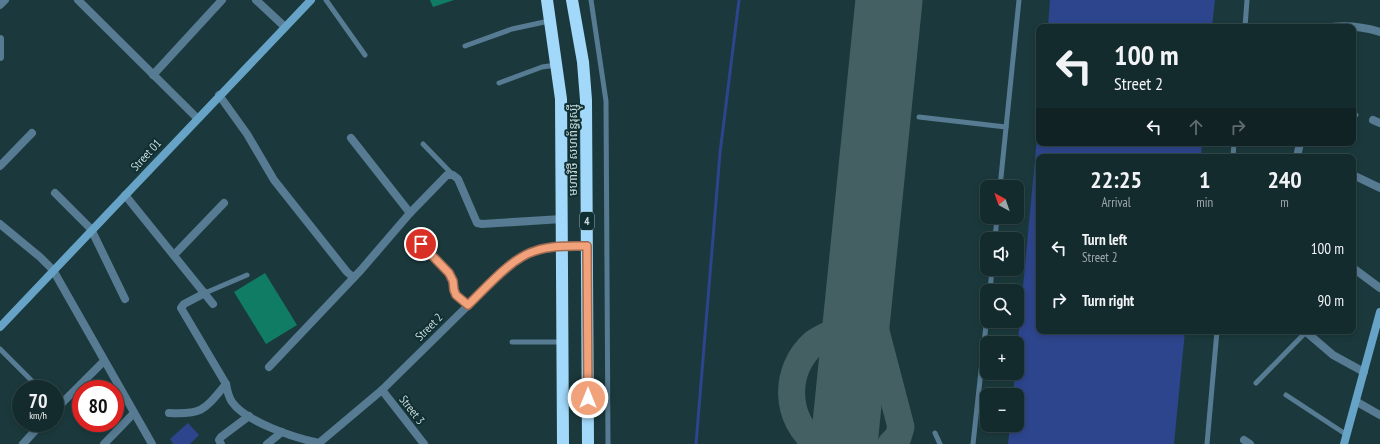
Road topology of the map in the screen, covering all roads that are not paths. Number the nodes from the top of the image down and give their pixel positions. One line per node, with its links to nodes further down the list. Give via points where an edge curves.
1 (5, 0): 12 (street)
2 (78, 0): 23 (street)
3 (222, 0): 23 (street)
4 (256, 0): 15 (street)
5 (311, 0): 15 (street, Street 01)
6 (326, 0): 20 (lane)
7 (547, 0): 13 (highway, មហាវិថី សហព័ន្ធរុស្ស៊ី)
8 (572, 0): 46 (highway, មហាវិថី សហព័ន្ធរុស្ស៊ី / 4, via 583,62 586,100)
9 (591, 0): 93 (lane, via 606,101)
10 (1019, 0): 28 (lane)
11 (1247, 0): 14 (lane)
12 (0, 5)
13 (550, 21): 19 (lane, via 512,29); 22 (highway, មហាវិថី សហព័ន្ធរុស្ស៊ី)
14 (1245, 24)
15 (285, 27): 25 (street, Street 01)
16 (1356, 27): 17 (street)
17 (1380, 32)
18 (0, 39): 21 (street)
19 (465, 46)
20 (365, 55)
21 (0, 57)
22 (557, 65): 24 (lane, via 542,67); 41 (highway, មហាវិថី សហព័ន្ធរុស្ស៊ី, via 561,99)
23 (153, 75): 27 (street)
24 (499, 83)
25 (219, 96): 27 (street, Street 01); 51 (street, via 248,134 274,180 347,272)
26 (919, 117): 28 (lane)
27 (197, 118): 38 (street, Street 01)
28 (1006, 127): 35 (lane)
29 (32, 133): 32 (street)
30 (351, 138): 40 (street)
31 (423, 144): 33 (lane)
32 (0, 166)
33 (453, 175): 40 (street, via 447,175); 41 (street, via 458,179 477,223)
34 (1356, 176): 36 (street)
35 (1001, 180)
36 (1380, 188)
37 (56, 193): 43 (street)
38 (125, 195): 43 (street, Street 01); 47 (street)
39 (224, 203): 47 (street)
40 (410, 213): 51 (street)
41 (562, 219): 45 (highway, មហាវិថី សហព័ន្ធរុស្ស៊ី)
42 (0, 224): 48 (street)
43 (91, 229): 48 (street, Street 01); 54 (street)
44 (421, 244): 56 (street, via 449,273 456,295)
45 (562, 246): 46 (street, Street 2); 56 (street, Street 2, via 534,251 517,260); 64 (highway, មហាវិថី សហព័ន្ធរុស្ស៊ី)
46 (587, 246): 92 (highway, មហាវិថី សហព័ន្ធរុស្ស៊ី / 4)
47 (174, 255): 53 (street)
48 (53, 270): 58 (street, Street 01); 66 (street)
49 (1356, 270): 52 (street)
50 (247, 275): 53 (lane)
51 (354, 277): 67 (street)
52 (1380, 288)
53 (205, 293): 55 (street); 71 (street, Street 2, via 181,308)
54 (125, 299)
55 (213, 304)
56 (468, 305): 72 (street, Street 2)
57 (1380, 312): 68 (street)
58 (0, 327)
59 (986, 328): 95 (lane)
60 (1218, 334): 96 (lane)
61 (1303, 334): 70 (lane)
62 (1307, 334): 68 (street, via 1333,355)
63 (512, 342): 64 (lane)
64 (563, 342): 91 (highway, មហាវិថី សហព័ន្ធរុស្ស៊ី)
65 (0, 349): 69 (lane)
66 (104, 361): 74 (street); 76 (street)
67 (269, 367)
68 (1364, 372): 75 (street)
69 (31, 380)
70 (1256, 383)
71 (226, 384): 77 (street, via 197,412); 79 (street, Street 2, via 233,403)
72 (382, 390): 89 (street, Street 2); 90 (street, Street 3)
73 (1286, 395): 83 (lane)
74 (64, 399)
75 (1357, 402): 78 (street); 83 (street)
76 (134, 413): 85 (street); 86 (street)
77 (169, 413)
78 (1380, 415)
79 (249, 416): 81 (street, Street 2); 87 (street, via 221,437)
80 (34, 432): 84 (street)
81 (282, 432): 88 (street); 89 (street, Street 2)
82 (935, 433): 94 (lane)
83 (1347, 435): 97 (street)
84 (23, 444)
85 (104, 444)
86 (152, 444)
87 (221, 444)
88 (267, 444)
89 (319, 444)
90 (424, 444)
91 (563, 444)
92 (588, 444)
93 (608, 444)
94 (940, 444)
95 (973, 444)
96 (1207, 444)
97 (1344, 444)

